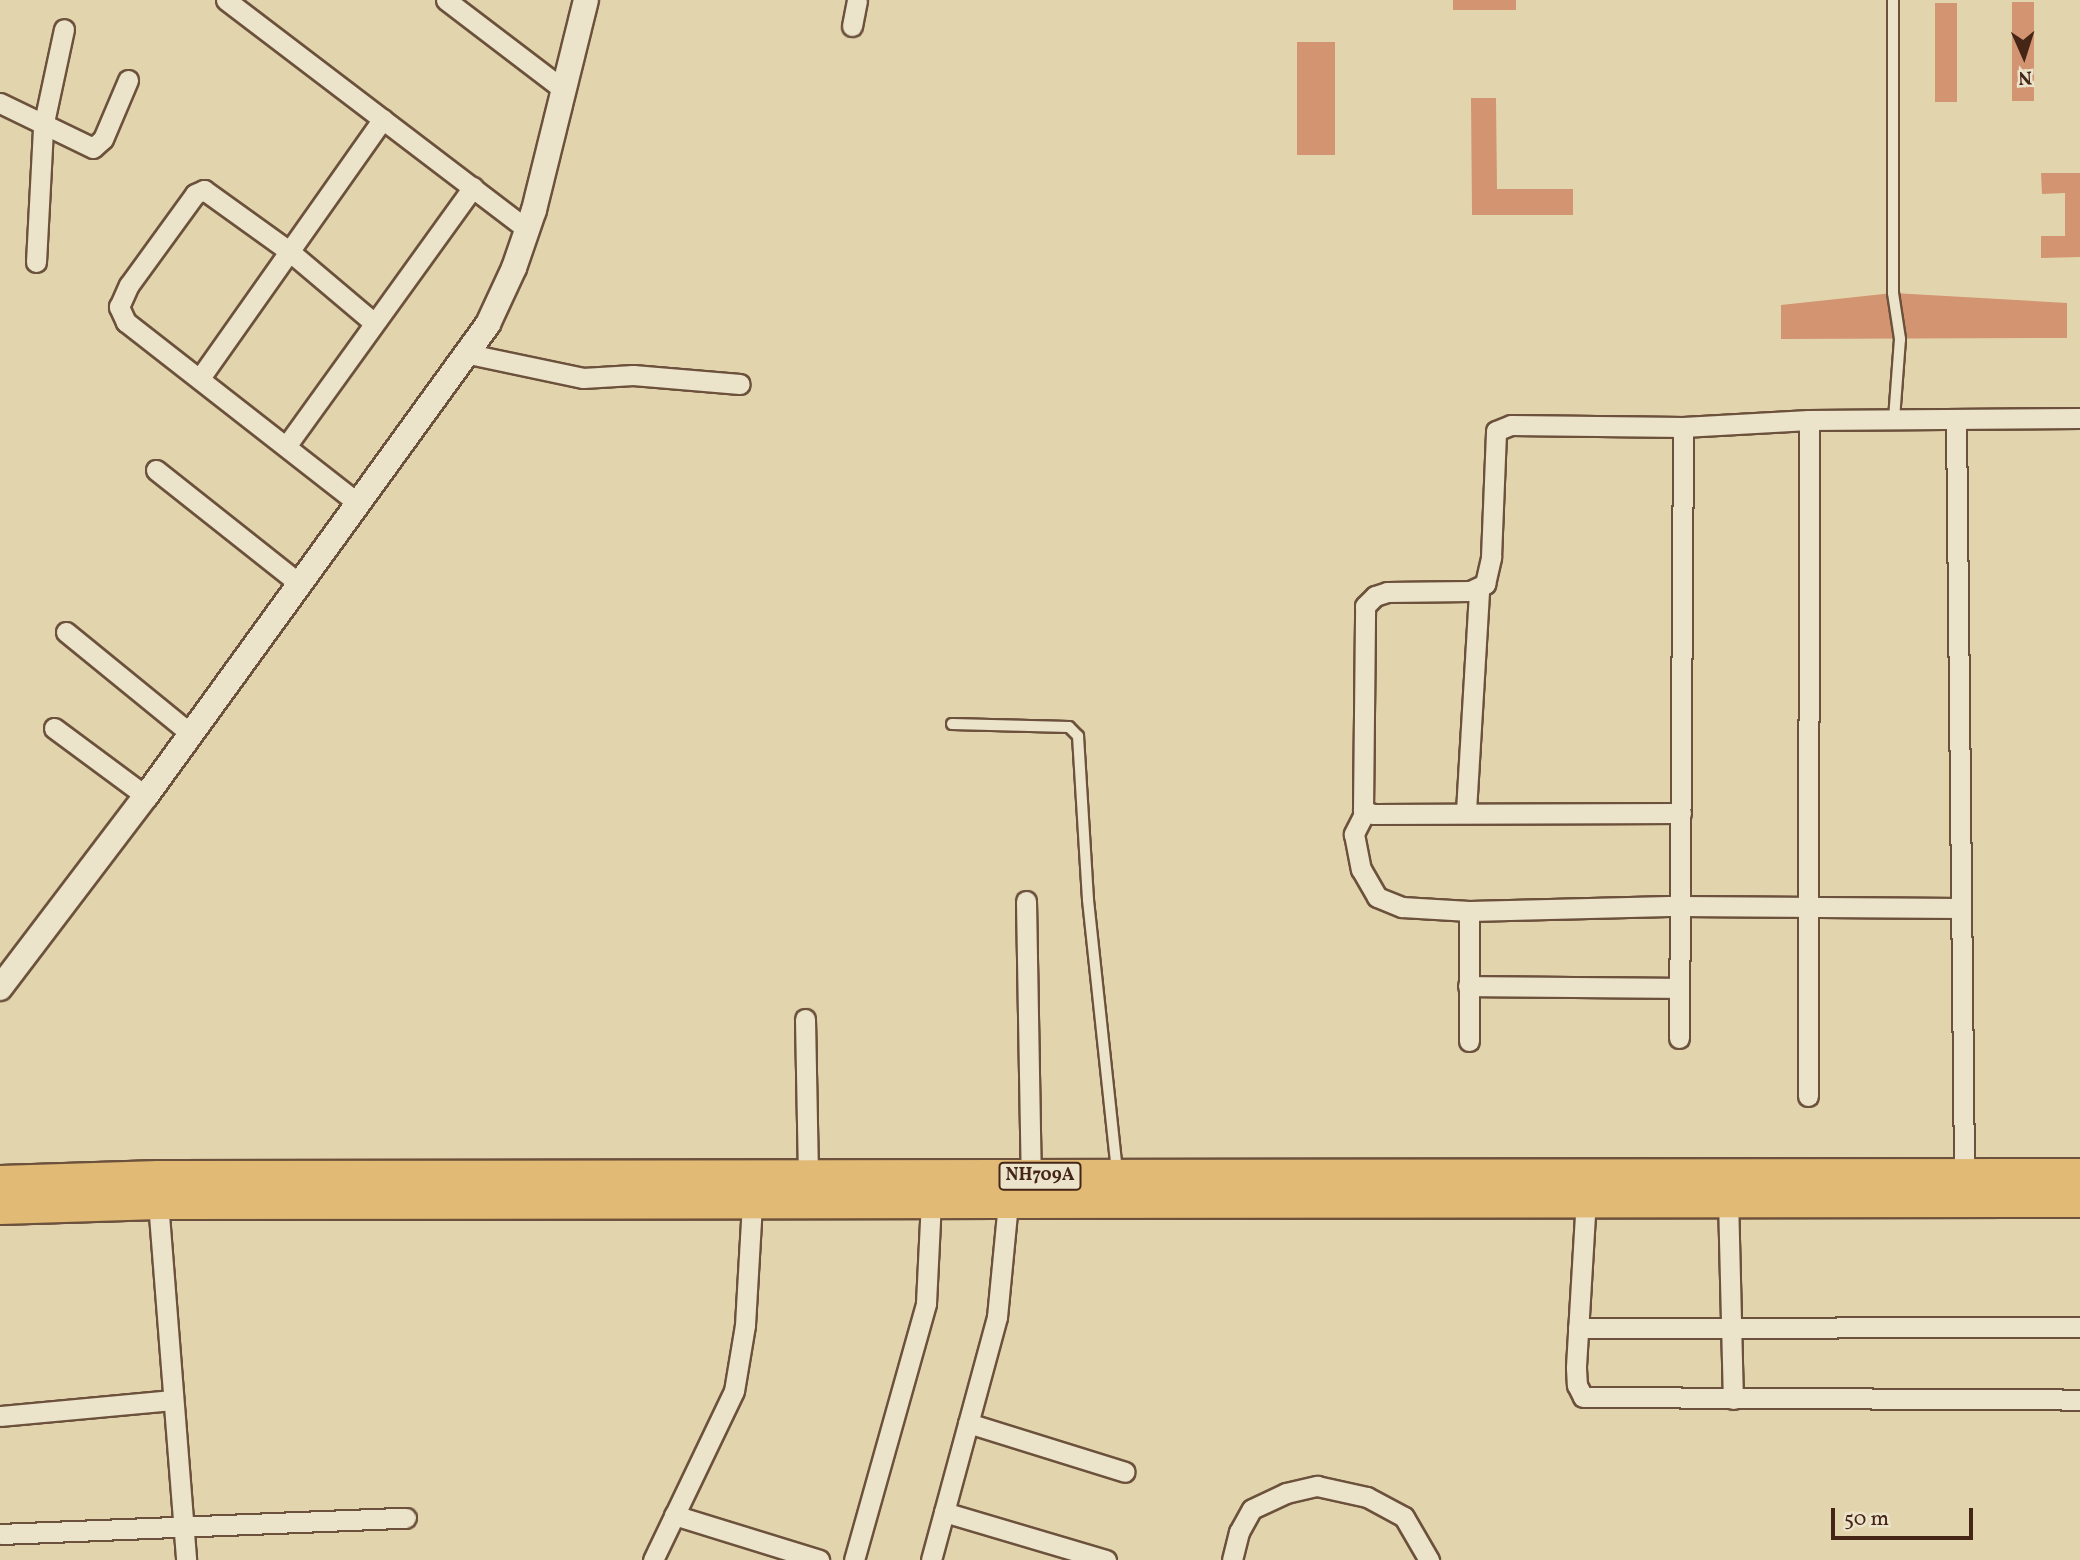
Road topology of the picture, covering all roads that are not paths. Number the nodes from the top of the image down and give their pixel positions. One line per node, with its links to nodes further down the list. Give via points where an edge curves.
1 (226, 0): 11 (street)
2 (446, 0): 9 (street)
3 (586, 0): 9 (street)
4 (857, 0): 6 (street)
5 (1893, 0): 22 (lane, via 1894,293 1900,339)
6 (852, 26)
7 (64, 29): 12 (street)
8 (128, 80): 12 (street, via 97,147 86,147)
9 (563, 89): 14 (street)
10 (0, 103): 12 (street)
11 (383, 119): 13 (street); 15 (street)
12 (43, 127): 16 (street)
13 (473, 187): 14 (street); 17 (street)
14 (528, 230): 18 (street, via 514,268)
15 (289, 251): 17 (street); 19 (street); 19 (street, via 211,192 199,191 129,285 119,307 126,322)
16 (36, 262)
17 (373, 322): 26 (street)
18 (469, 354): 20 (street, via 583,378 633,375); 28 (street)
19 (200, 378): 26 (street)
20 (740, 384)
21 (2080, 418): 23 (street)
22 (1894, 419): 23 (street); 24 (street)
23 (1956, 419): 42 (street)
24 (1809, 420): 25 (street); 41 (street)
25 (1683, 427): 30 (street, via 1511,425 1496,431 1490,566); 38 (street)
26 (287, 446): 28 (street)
27 (156, 470): 29 (street)
28 (359, 504): 29 (street)
29 (300, 584): 34 (street)
30 (1479, 589): 36 (street); 37 (street, via 1387,592 1374,596 1365,606)
31 (66, 632): 34 (street)
32 (952, 724): 53 (lane, via 1069,727 1078,736 1088,900)
33 (54, 728): 35 (street)
34 (191, 734): 35 (street)
35 (146, 796): 44 (street)
36 (1466, 811): 37 (street); 38 (street)
37 (1365, 812): 43 (street, via 1356,824 1355,848 1377,897 1402,907)
38 (1681, 813): 40 (street)
39 (1026, 901): 57 (street)
40 (1679, 906): 41 (street); 43 (street); 47 (street)
41 (1808, 906): 42 (street); 51 (street)
42 (1960, 908): 52 (street)
43 (1469, 911): 45 (street)
44 (8, 961): 46 (street)
45 (1468, 986): 47 (street); 50 (street)
46 (0, 988)
47 (1679, 988): 49 (street)
48 (805, 1019): 55 (street)
49 (1679, 1038)
50 (1469, 1041)
51 (1808, 1096)
52 (1964, 1173): 53 (highway, NH709A); 54 (highway, NH709A)
53 (1118, 1175): 57 (highway, NH709A)
54 (2080, 1175)
55 (808, 1177): 56 (highway, NH709A, via 158,1177); 57 (highway, NH709A)
56 (0, 1182)
57 (1016, 1185): 58 (highway, NH709A); 62 (highway, NH709A); 72 (street, via 997,1317)
58 (1586, 1198): 59 (highway, NH709A); 67 (street)
59 (1728, 1198): 60 (highway, NH709A); 65 (street)
60 (2080, 1200)
61 (158, 1202): 63 (highway, NH709A); 64 (highway, NH709A); 69 (street)
62 (931, 1202): 63 (highway, NH709A); 82 (street, via 926,1303)
63 (752, 1203): 75 (street, via 739,1371 729,1405)
64 (0, 1207)
65 (1731, 1326): 66 (street); 67 (street); 68 (street)
66 (2080, 1327)
67 (1578, 1328): 68 (street, via 1577,1385 1583,1397)
68 (1733, 1399): 70 (street)
69 (172, 1400): 71 (street); 77 (street)
70 (2080, 1400)
71 (0, 1416)
72 (968, 1423): 73 (street); 74 (street)
73 (1125, 1472)
74 (944, 1512): 83 (street); 84 (street)
75 (674, 1515): 80 (street); 81 (street)
76 (406, 1518): 77 (street)
77 (184, 1524): 78 (street); 79 (street)
78 (0, 1534)
79 (186, 1560)
80 (653, 1560)
81 (819, 1560)
82 (854, 1560)
83 (930, 1560)
84 (1106, 1560)
85 (1232, 1560): 86 (street, via 1252,1509 1286,1493 1317,1486 1367,1497 1404,1517)
86 (1429, 1560)

